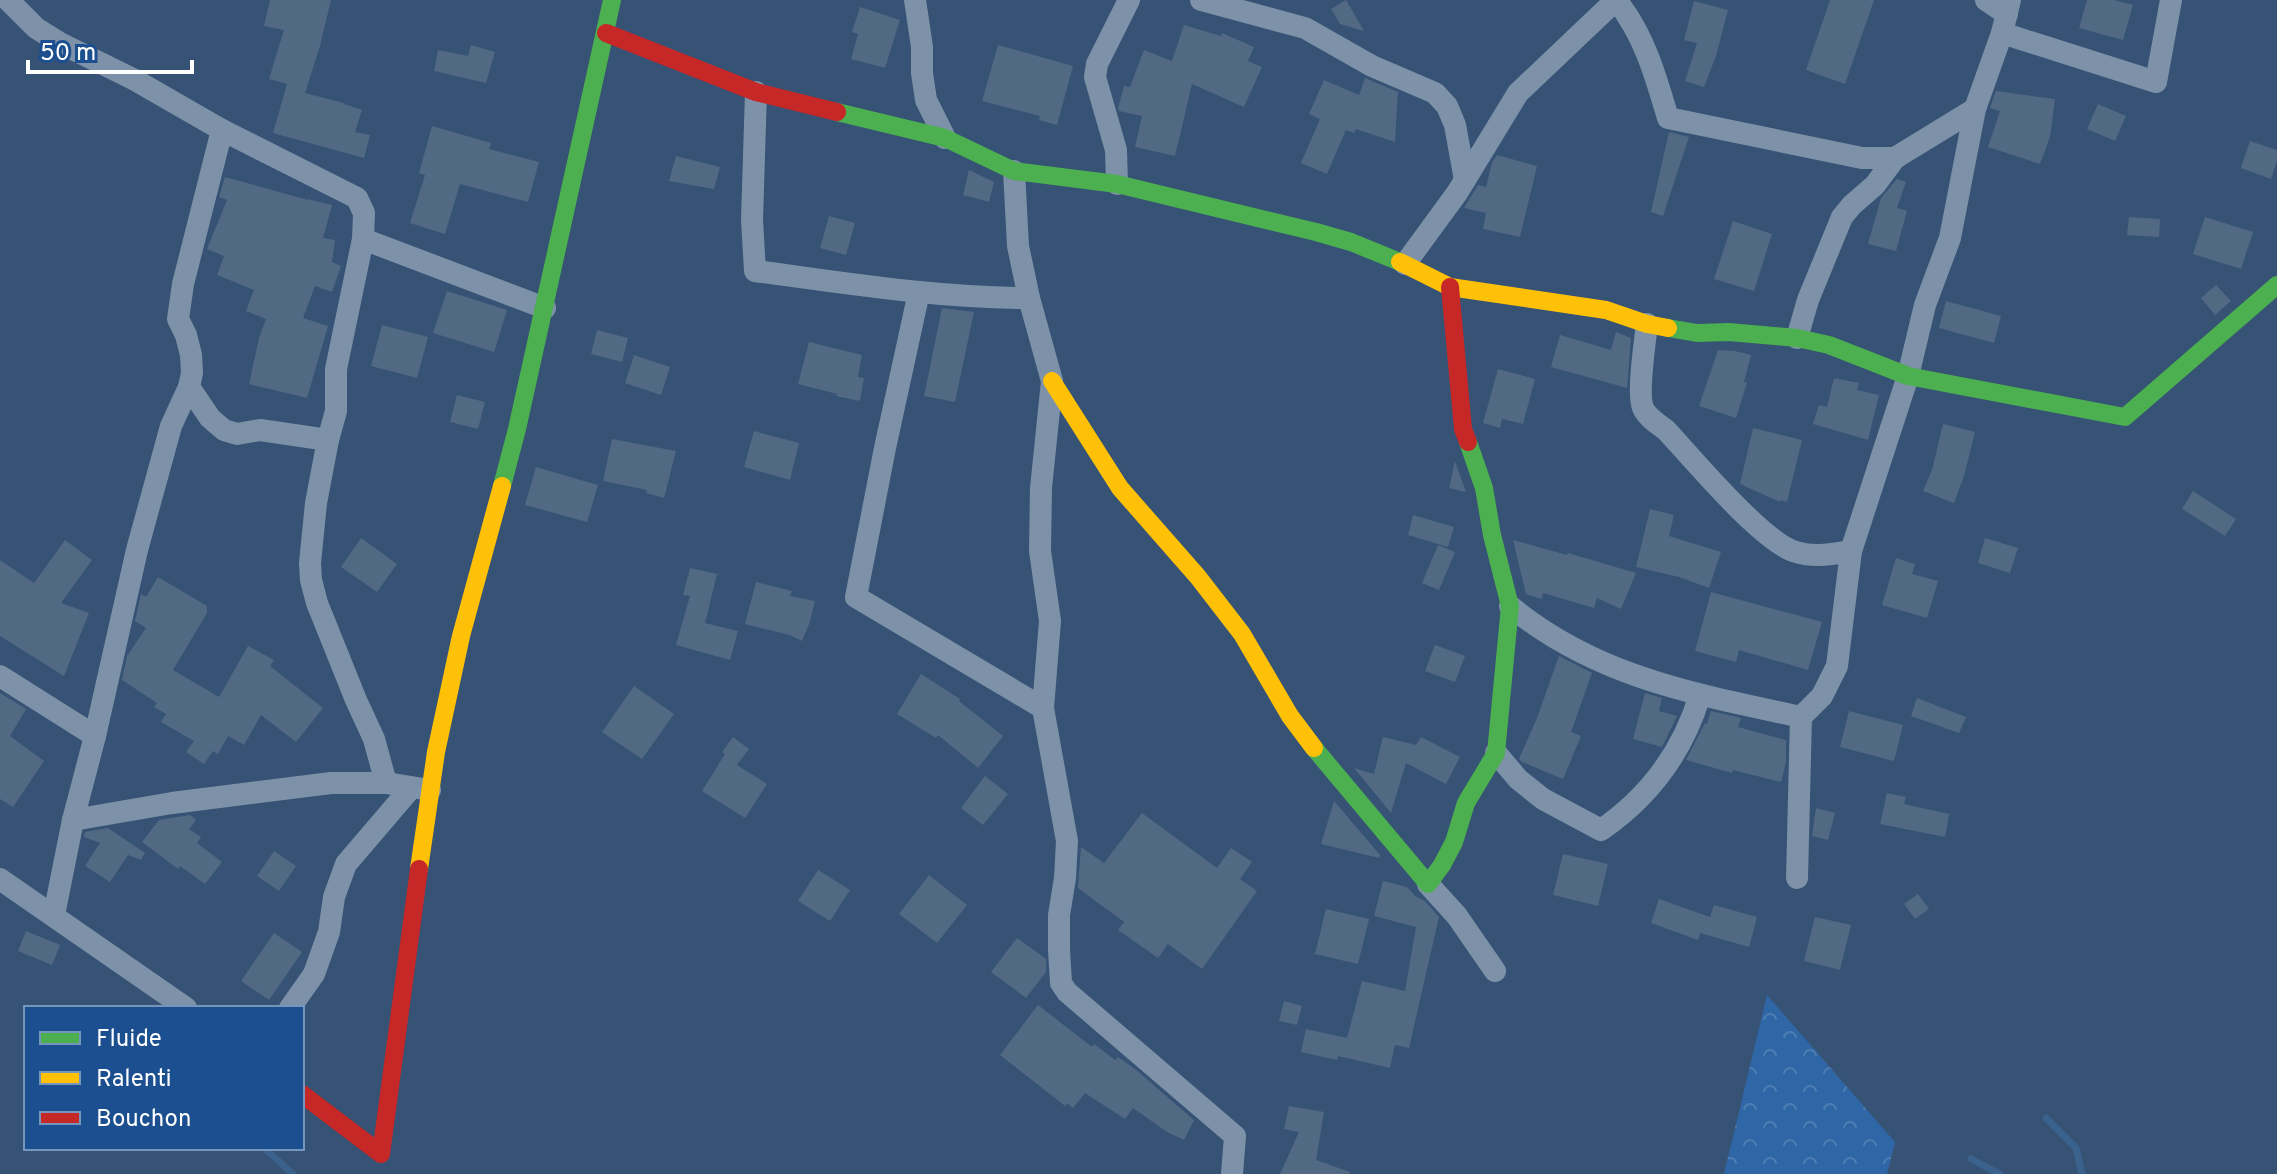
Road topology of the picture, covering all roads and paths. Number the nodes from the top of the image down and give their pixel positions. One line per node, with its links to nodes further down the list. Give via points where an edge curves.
1 (8, 0): 13 (street, via 60,43)
2 (612, 0): 10 (street)
3 (915, 0): 14 (street, via 926,100)
4 (1129, 0): 18 (street, via 1095,77 1116,150)
5 (1201, 0): 17 (street, via 1305,28 1372,66 1435,93 1455,125)
6 (1616, 0): 15 (street, via 1645,49 1668,118 1862,158); 17 (street, via 1518,93)
7 (1986, 0): 9 (street)
8 (2171, 0): 9 (street, via 2156,82)
9 (2006, 16): 12 (street)
10 (606, 33): 11 (street); 25 (street)
11 (756, 92): 14 (street); 23 (street, via 755,271)
12 (1975, 109): 15 (street); 28 (street, via 1950,238 1925,305)
13 (222, 130): 19 (street, via 357,198 364,213); 30 (street, via 178,319 191,355)
14 (945, 138): 16 (street)
15 (1895, 158): 27 (street, via 1842,217)
16 (1014, 171): 18 (street); 24 (street, via 1018,246)
17 (1465, 180): 20 (street)
18 (1117, 184): 20 (street, via 1316,232)
19 (363, 239): 25 (street); 31 (street, via 336,369 336,411)
20 (1405, 264): 22 (street)
21 (2277, 285): 28 (street, via 2125,417)
22 (1450, 287): 26 (street, via 1606,310); 33 (street, via 1463,429 1484,488)
23 (919, 292): 24 (street); 36 (street, via 856,597)
24 (1029, 298): 29 (street)
25 (545, 308): 41 (street, via 436,752)
26 (1647, 324): 27 (street, via 1697,333); 32 (street, via 1643,408 1769,537 1792,552 1818,557)
27 (1797, 338): 28 (street)
28 (1908, 376): 32 (street)
29 (1052, 381): 36 (street, via 1041,488 1040,551 1050,621); 45 (street, via 1120,488 1242,634 1315,750)
30 (189, 387): 31 (street, via 224,430); 38 (street, via 171,426 137,550)
31 (328, 440): 40 (street, via 316,503 311,580)
32 (1851, 551): 37 (street, via 1837,666 1822,696)
33 (1510, 606): 35 (street, via 1574,649 1657,684); 39 (street)
34 (0, 676): 38 (street)
35 (1700, 695): 37 (street); 39 (street, via 1678,748 1652,787 1601,830 1543,799)
36 (1043, 708): 51 (street, via 1067,841 1059,915 1061,983 1235,1136)
37 (1801, 717): 43 (street)
38 (95, 736): 42 (street)
39 (1496, 753): 45 (street)
40 (386, 783): 41 (street); 42 (street, via 331,783)
41 (421, 789): 49 (street, via 346,864 314,974); 50 (street, via 411,920 381,1154)
42 (73, 820): 46 (street)
43 (1797, 878)
44 (0, 879): 46 (street)
45 (1428, 884): 47 (street)
46 (54, 915): 48 (street)
47 (1495, 971)
48 (183, 1006)
49 (291, 1006)
50 (304, 1096)
51 (1232, 1174)

